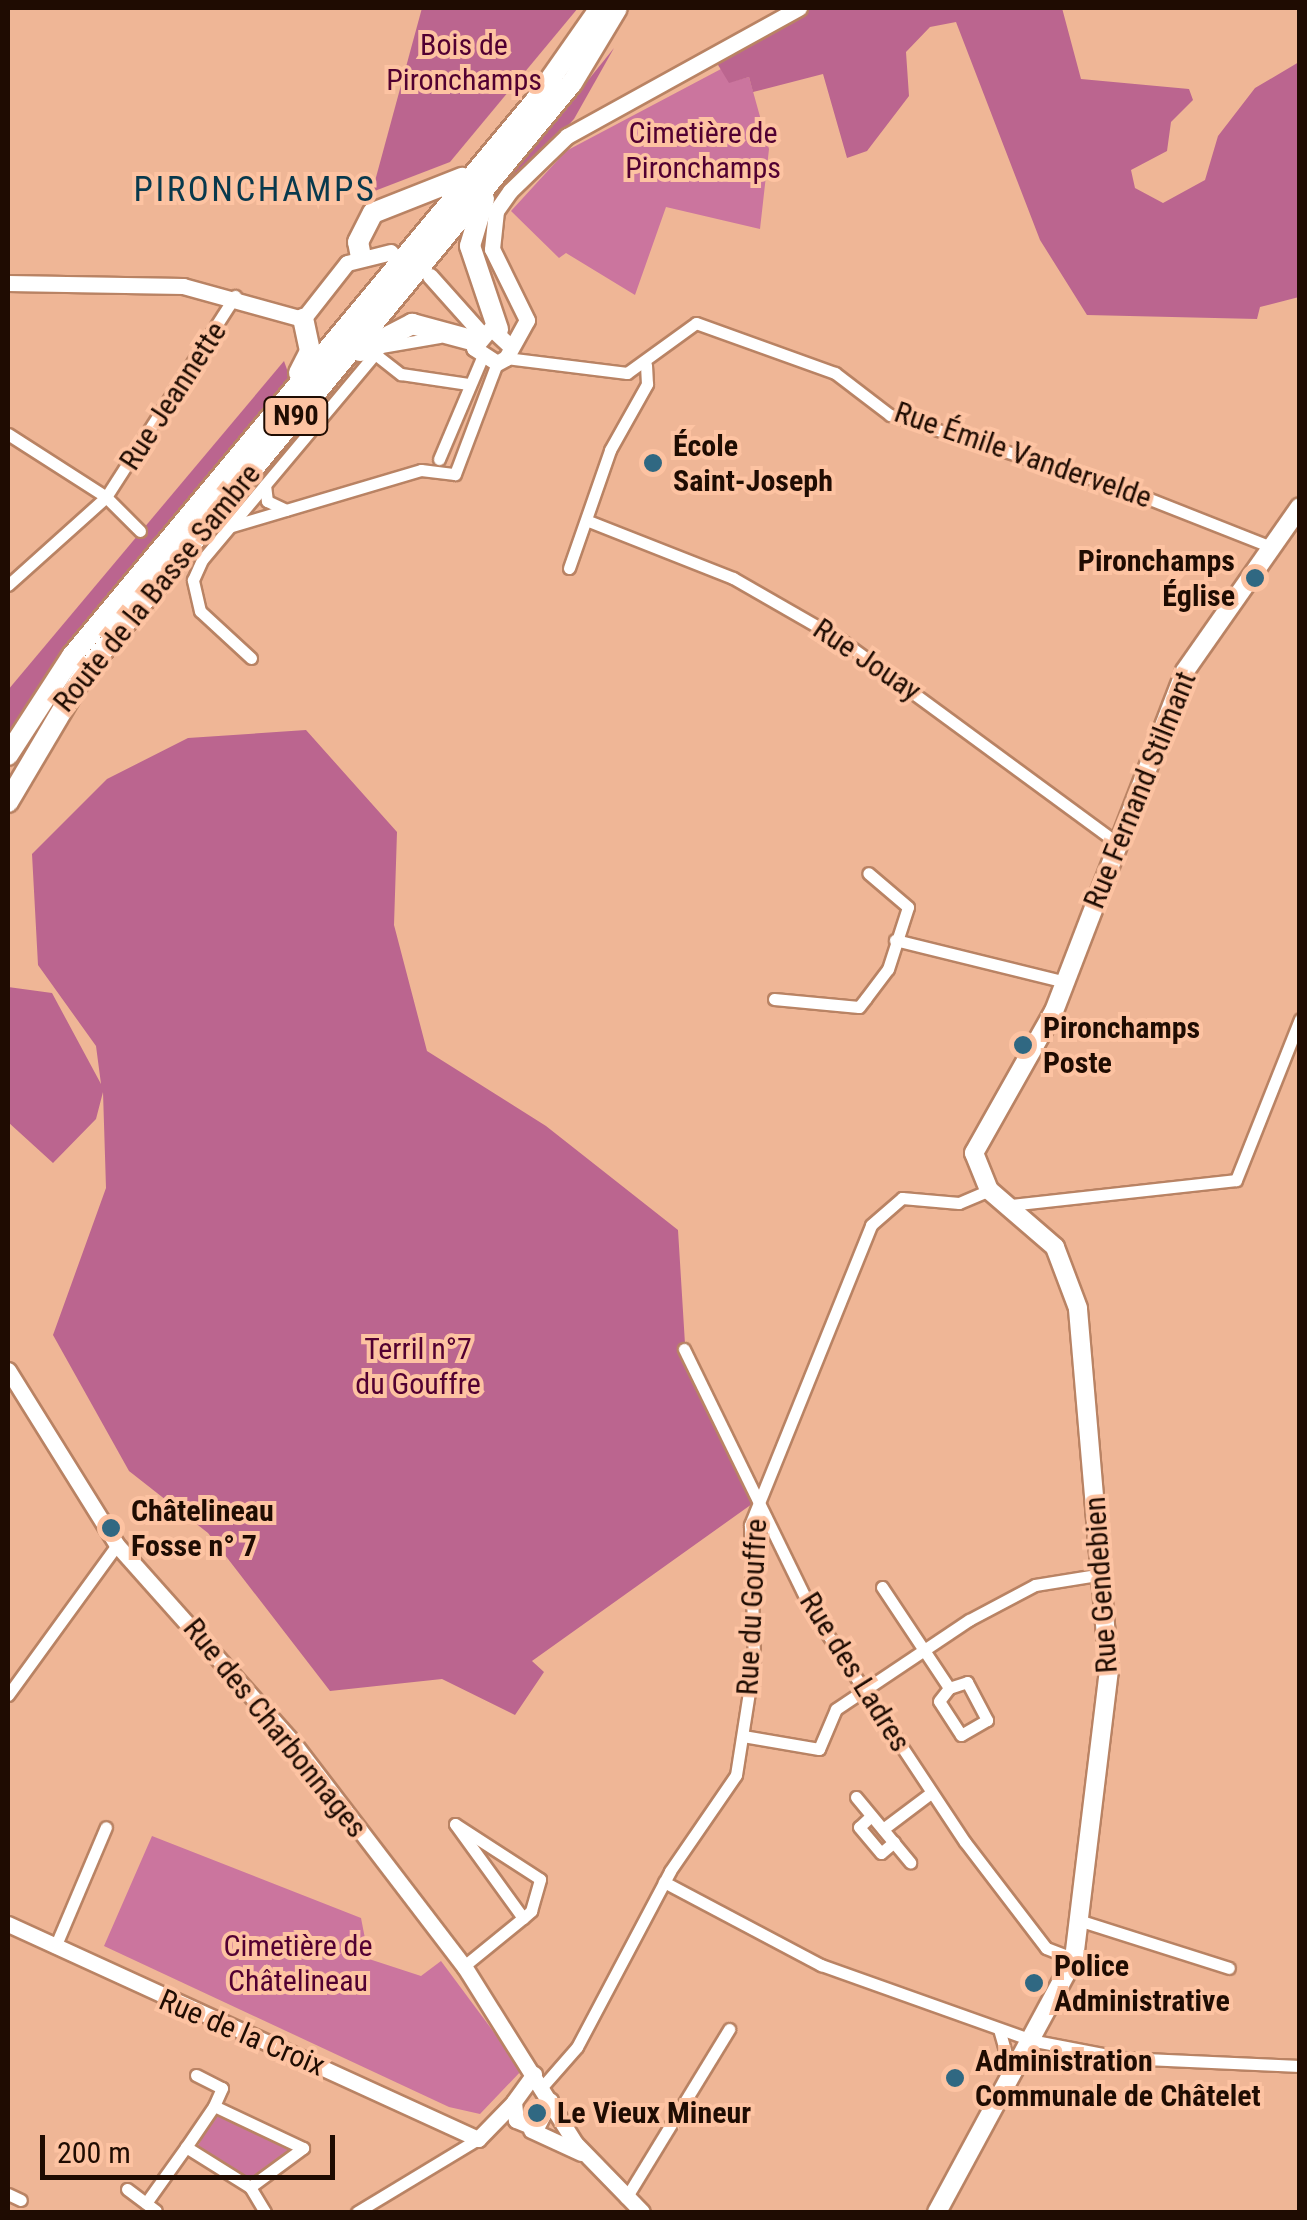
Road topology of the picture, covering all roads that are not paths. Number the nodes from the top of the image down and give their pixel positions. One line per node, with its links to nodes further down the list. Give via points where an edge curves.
1 (600, 8): 7 (highway, Route de la Basse Sambre / N90)
2 (617, 8): 5 (highway, Route de la Basse Sambre / N90)
3 (626, 8): 5 (highway)
4 (799, 8): 14 (street, via 538,159 493,225 496,268 513,295)
5 (599, 41): 6 (highway, Route de la Basse Sambre / N90)
6 (572, 83): 14 (highway, via 474,220 472,269); 18 (highway, Route de la Basse Sambre / N90)
7 (536, 101): 9 (highway, via 460,181 373,213 358,242); 20 (highway, Route de la Basse Sambre / N90)
8 (390, 252): 9 (street)
9 (361, 257): 13 (street, via 335,274)
10 (430, 276): 14 (street)
11 (8, 283): 12 (street)
12 (237, 293): 13 (street); 23 (street, Rue Jeannette)
13 (303, 318): 20 (highway, via 306,364)
14 (492, 346): 15 (street, Rue Émile Vandervelde, via 439,337); 16 (street, Rue Émile Vandervelde, via 601,377); 17 (street); 18 (highway, via 432,325 386,332); 24 (street, via 455,474 421,470)
15 (375, 354): 17 (street, via 401,374); 22 (street)
16 (646, 365): 26 (street, via 647,384 610,450); 29 (street, Rue Émile Vandervelde, via 696,322 835,374 890,415 1119,486)
17 (468, 384): 21 (street)
18 (293, 420): 34 (highway, Route de la Basse Sambre / N90, via 86,672)
19 (8, 434): 23 (street)
20 (246, 449): 33 (highway, Route de la Basse Sambre / N90, via 72,656)
21 (439, 459)
22 (265, 485): 24 (street, via 267,501); 27 (street)
23 (106, 497): 28 (street); 31 (street, Rue Jeannette)
24 (286, 510): 27 (street)
25 (1297, 515): 29 (main road, Rue Fernand Stilmant)
26 (591, 522): 30 (street); 35 (street, Rue Jouay, via 733,578 841,640)
27 (232, 526): 32 (street, via 193,580 200,611)
28 (140, 531)
29 (1271, 547): 35 (main road, Rue Fernand Stilmant, via 1185,671)
30 (568, 568)
31 (8, 585)
32 (251, 658)
33 (8, 755)
34 (8, 802)
35 (1117, 842): 38 (main road, Rue Fernand Stilmant)
36 (868, 873): 37 (street, via 908,907)
37 (894, 940): 38 (street); 39 (street, via 859,1007)
38 (1066, 982): 41 (main road, via 977,1142)
39 (774, 998)
40 (1300, 1020): 42 (street, via 1236,1180)
41 (989, 1190): 42 (main road, Rue Gendebien); 45 (street, Rue du Gouffre, via 959,1203 902,1198 877,1216)
42 (1010, 1206): 47 (main road, Rue Gendebien, via 1055,1247 1078,1308)
43 (684, 1349): 45 (street, Rue des Ladres)
44 (8, 1370): 46 (street, Rue des Charbonnages)
45 (757, 1505): 51 (street, Rue des Ladres); 53 (street, Rue du Gouffre)
46 (117, 1544): 52 (street); 67 (street, Rue des Charbonnages, via 224,1656)
47 (1105, 1574): 49 (street, via 1035,1584); 63 (main road, Rue Gendebien, via 1109,1671)
48 (882, 1588): 49 (street)
49 (925, 1649): 50 (street); 51 (street)
50 (949, 1688): 50 (street, via 967,1682 988,1720 962,1734 938,1700)
51 (865, 1690): 53 (street, via 836,1709 819,1749); 54 (street, Rue des Ladres)
52 (8, 1694)
53 (743, 1736): 61 (street, Rue du Gouffre, via 729,1793)
54 (931, 1793): 58 (street); 66 (street, Rue des Ladres, via 1046,1948)
55 (856, 1797): 56 (street)
56 (872, 1816): 58 (street); 59 (street, via 859,1827 880,1853)
57 (106, 1827): 65 (street)
58 (884, 1829): 59 (street)
59 (894, 1842): 60 (street)
60 (910, 1862)
61 (664, 1882): 70 (street, via 805,1958); 75 (street, Rue du Gouffre, via 577,2046)
62 (523, 1918): 62 (street, via 537,1898 538,1874 455,1824); 67 (street)
63 (1081, 1921): 66 (main road, Rue Gendebien); 68 (street)
64 (8, 1924): 65 (street, Rue de la Croix)
65 (55, 1947): 79 (street, Rue de la Croix)
66 (1074, 1959): 71 (main road, Rue Gendebien)
67 (464, 1966): 75 (street, Rue des Charbonnages)
68 (1229, 1968)
69 (729, 2029): 85 (street)
70 (999, 2029): 71 (street); 74 (street)
71 (1035, 2041): 72 (street, via 1122,2058); 74 (main road, Rue Gendebien)
72 (1300, 2066)
73 (196, 2075): 77 (street, via 222,2088)
74 (1012, 2075): 91 (main road, Rue Gendebien)
75 (542, 2087): 76 (street); 78 (street, via 547,2118); 81 (street, Rue des Charbonnages)
76 (514, 2102): 78 (street); 79 (street)
77 (214, 2106): 80 (street); 82 (street, via 302,2148)
78 (528, 2129): 79 (street); 81 (street)
79 (478, 2139): 89 (street)
80 (186, 2147): 82 (street); 87 (street)
81 (584, 2155): 85 (street)
82 (250, 2188): 88 (street)
83 (127, 2190): 87 (street)
84 (8, 2194): 86 (street)
85 (626, 2198): 90 (street)
86 (21, 2200)
87 (151, 2207)
88 (265, 2212)
89 (357, 2212)
90 (642, 2212)
91 (937, 2212)

